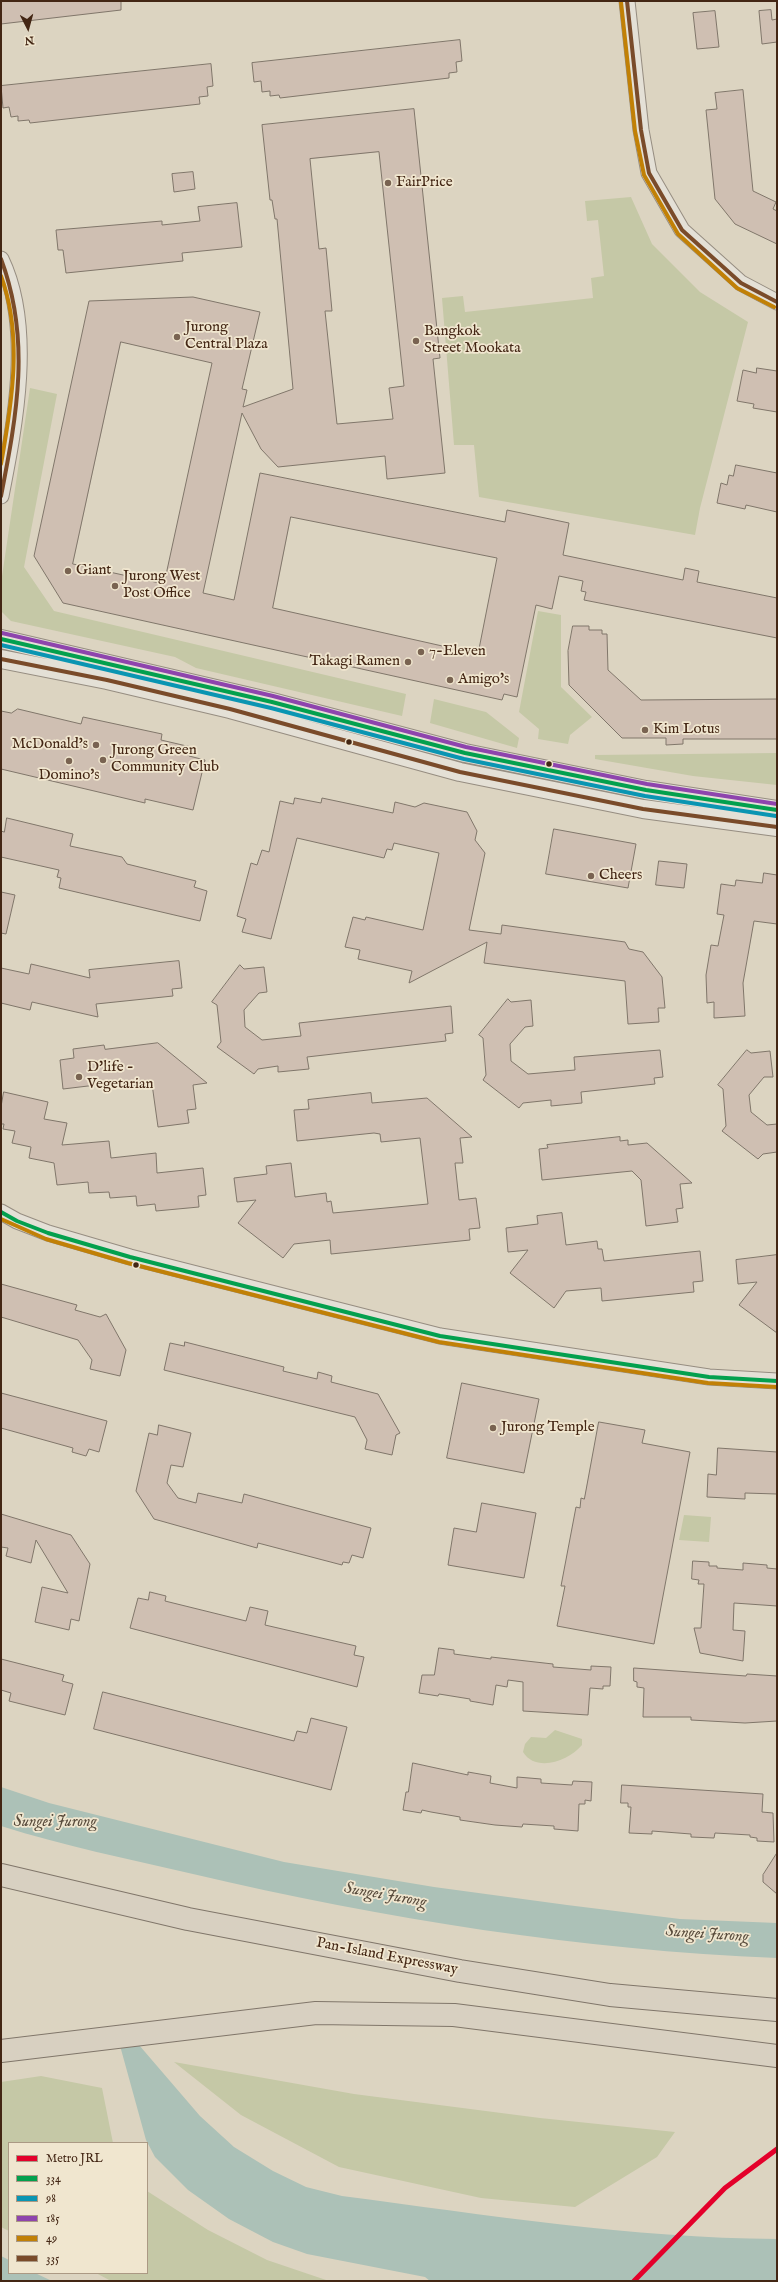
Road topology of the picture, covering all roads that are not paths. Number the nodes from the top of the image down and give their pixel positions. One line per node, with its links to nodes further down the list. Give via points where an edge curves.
1 (627, 1): 3 (street, via 641,130 649,173 682,230 741,283)
2 (1, 259): 4 (street, via 8,273 16,311 19,360 10,452)
3 (777, 302)
4 (1, 496)
5 (1, 639): 7 (street, via 272,702 465,753 646,790)
6 (1, 659): 8 (street, via 107,680 230,709 468,774 643,809)
7 (777, 810)
8 (777, 827)
9 (1, 1212): 10 (street, via 48,1233 130,1257 440,1336 709,1377)
10 (777, 1381)
11 (1, 1875): 12 (highway, Pan-Island Expressway, via 188,1919 460,1971 610,1995)
12 (777, 2010)
13 (1, 2051): 14 (highway, via 316,2013 454,2015)
14 (777, 2056)

